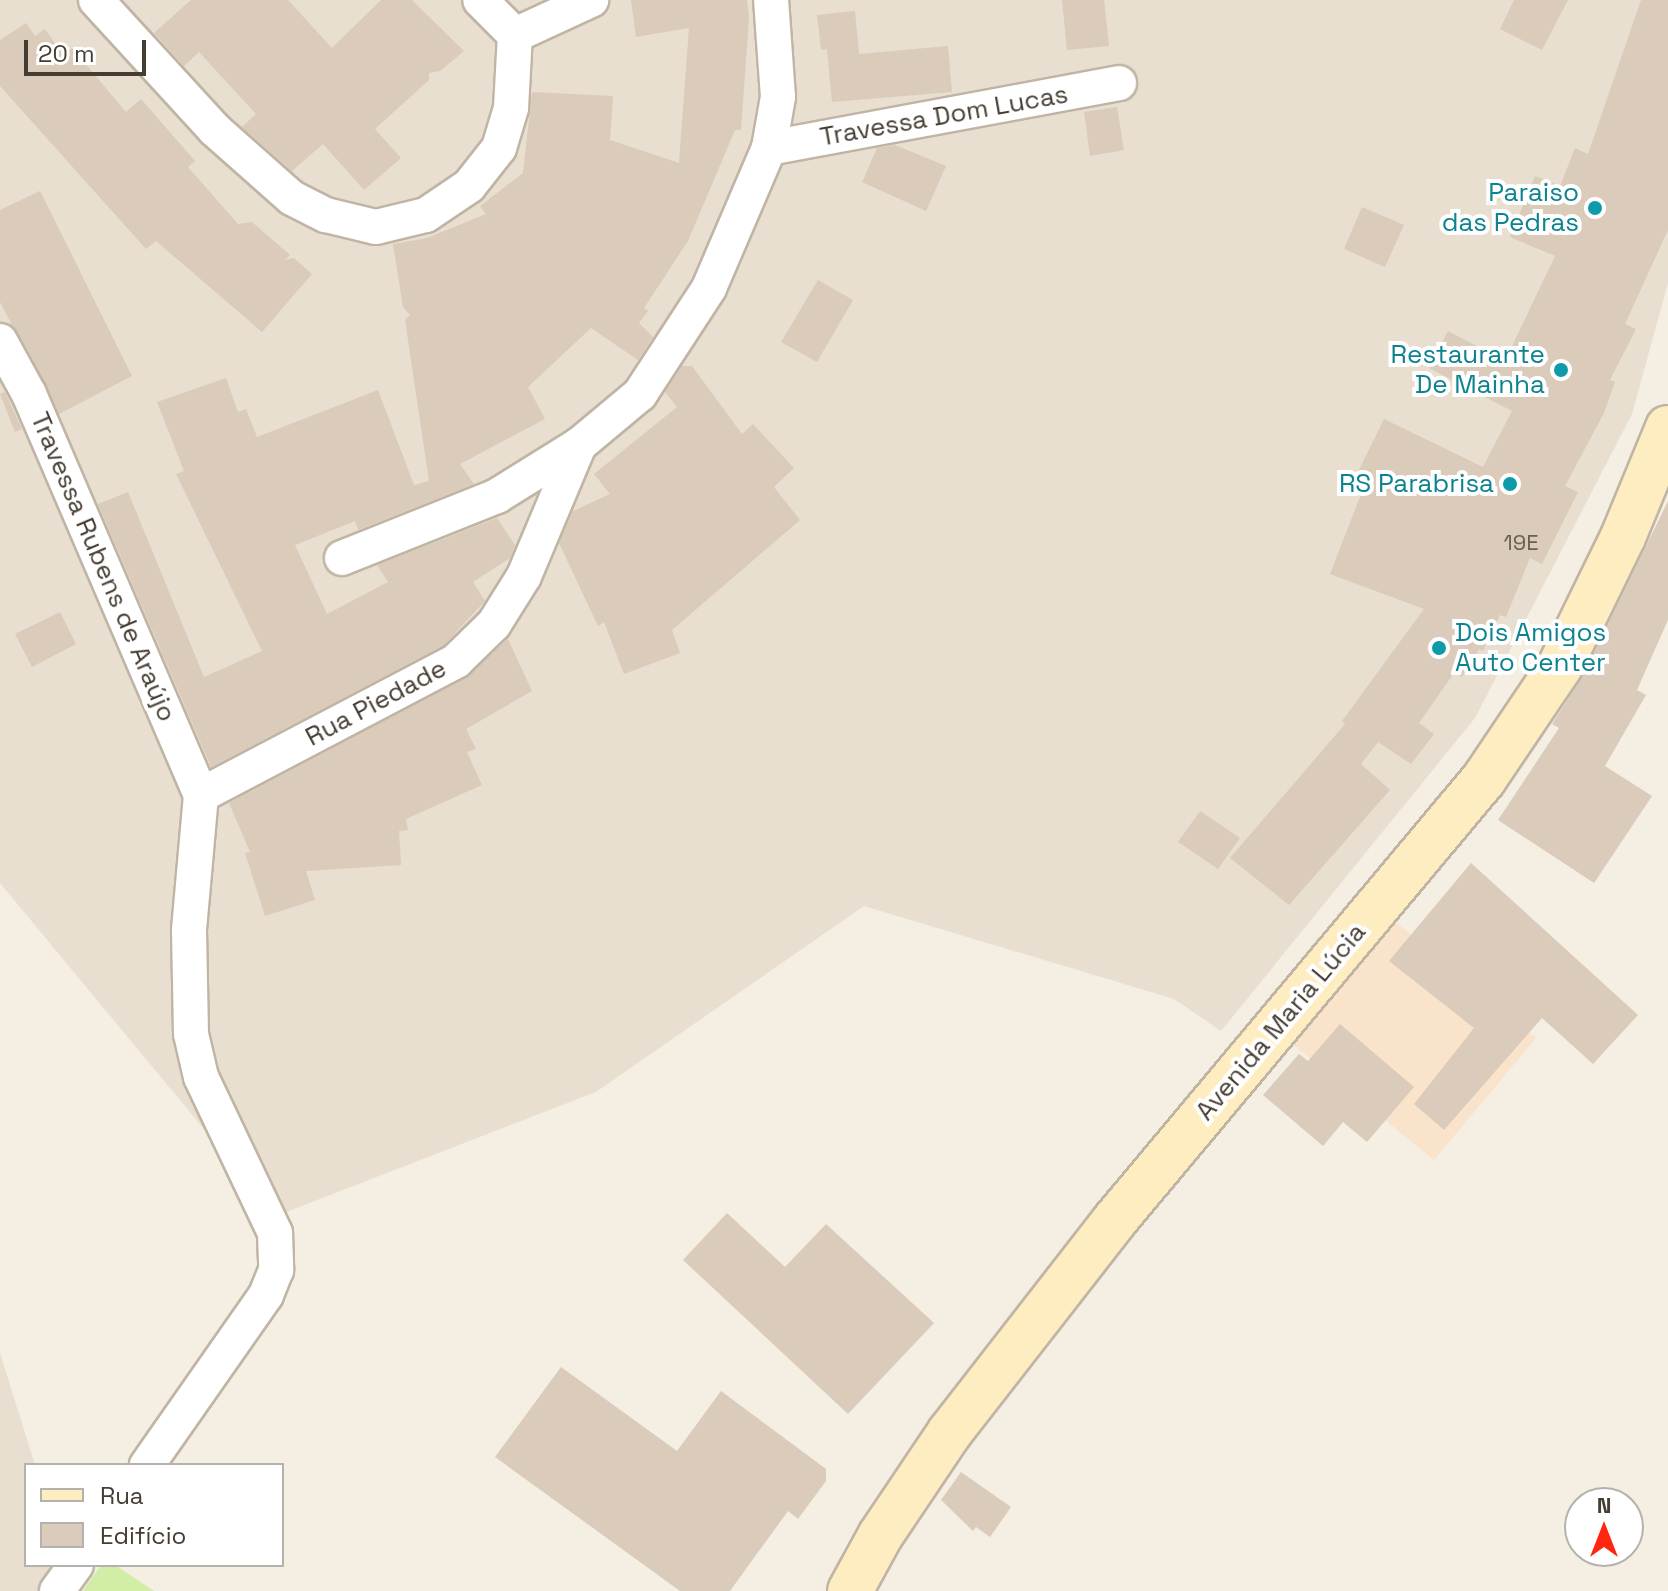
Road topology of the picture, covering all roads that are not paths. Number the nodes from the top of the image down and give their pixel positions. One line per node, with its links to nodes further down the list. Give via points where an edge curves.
1 (96, 0): 5 (street, via 214,129 292,198 326,215 376,227 426,215 486,170 511,108)
2 (480, 0): 5 (street)
3 (591, 0): 5 (street)
4 (771, 0): 7 (street, via 778,97)
5 (515, 35)
6 (1119, 83): 7 (street, Travessa Dom Lucas)
7 (769, 148): 10 (street, via 709,288 640,394)
8 (0, 341): 12 (street, Travessa Rubens de Araújo, via 29,394)
9 (1668, 428): 16 (main road, Avenida Maria Lúcia, via 1623,537 1559,668 1484,779 1115,1220 950,1432)
10 (579, 445): 11 (street, via 497,496); 12 (street, Rua Piedade, via 524,576 494,624 456,661)
11 (342, 558)
12 (201, 795): 13 (street, via 189,930 191,1034 201,1077 268,1214 276,1270 266,1295)
13 (148, 1463)
14 (75, 1567): 15 (street)
15 (57, 1591)
16 (850, 1591)

